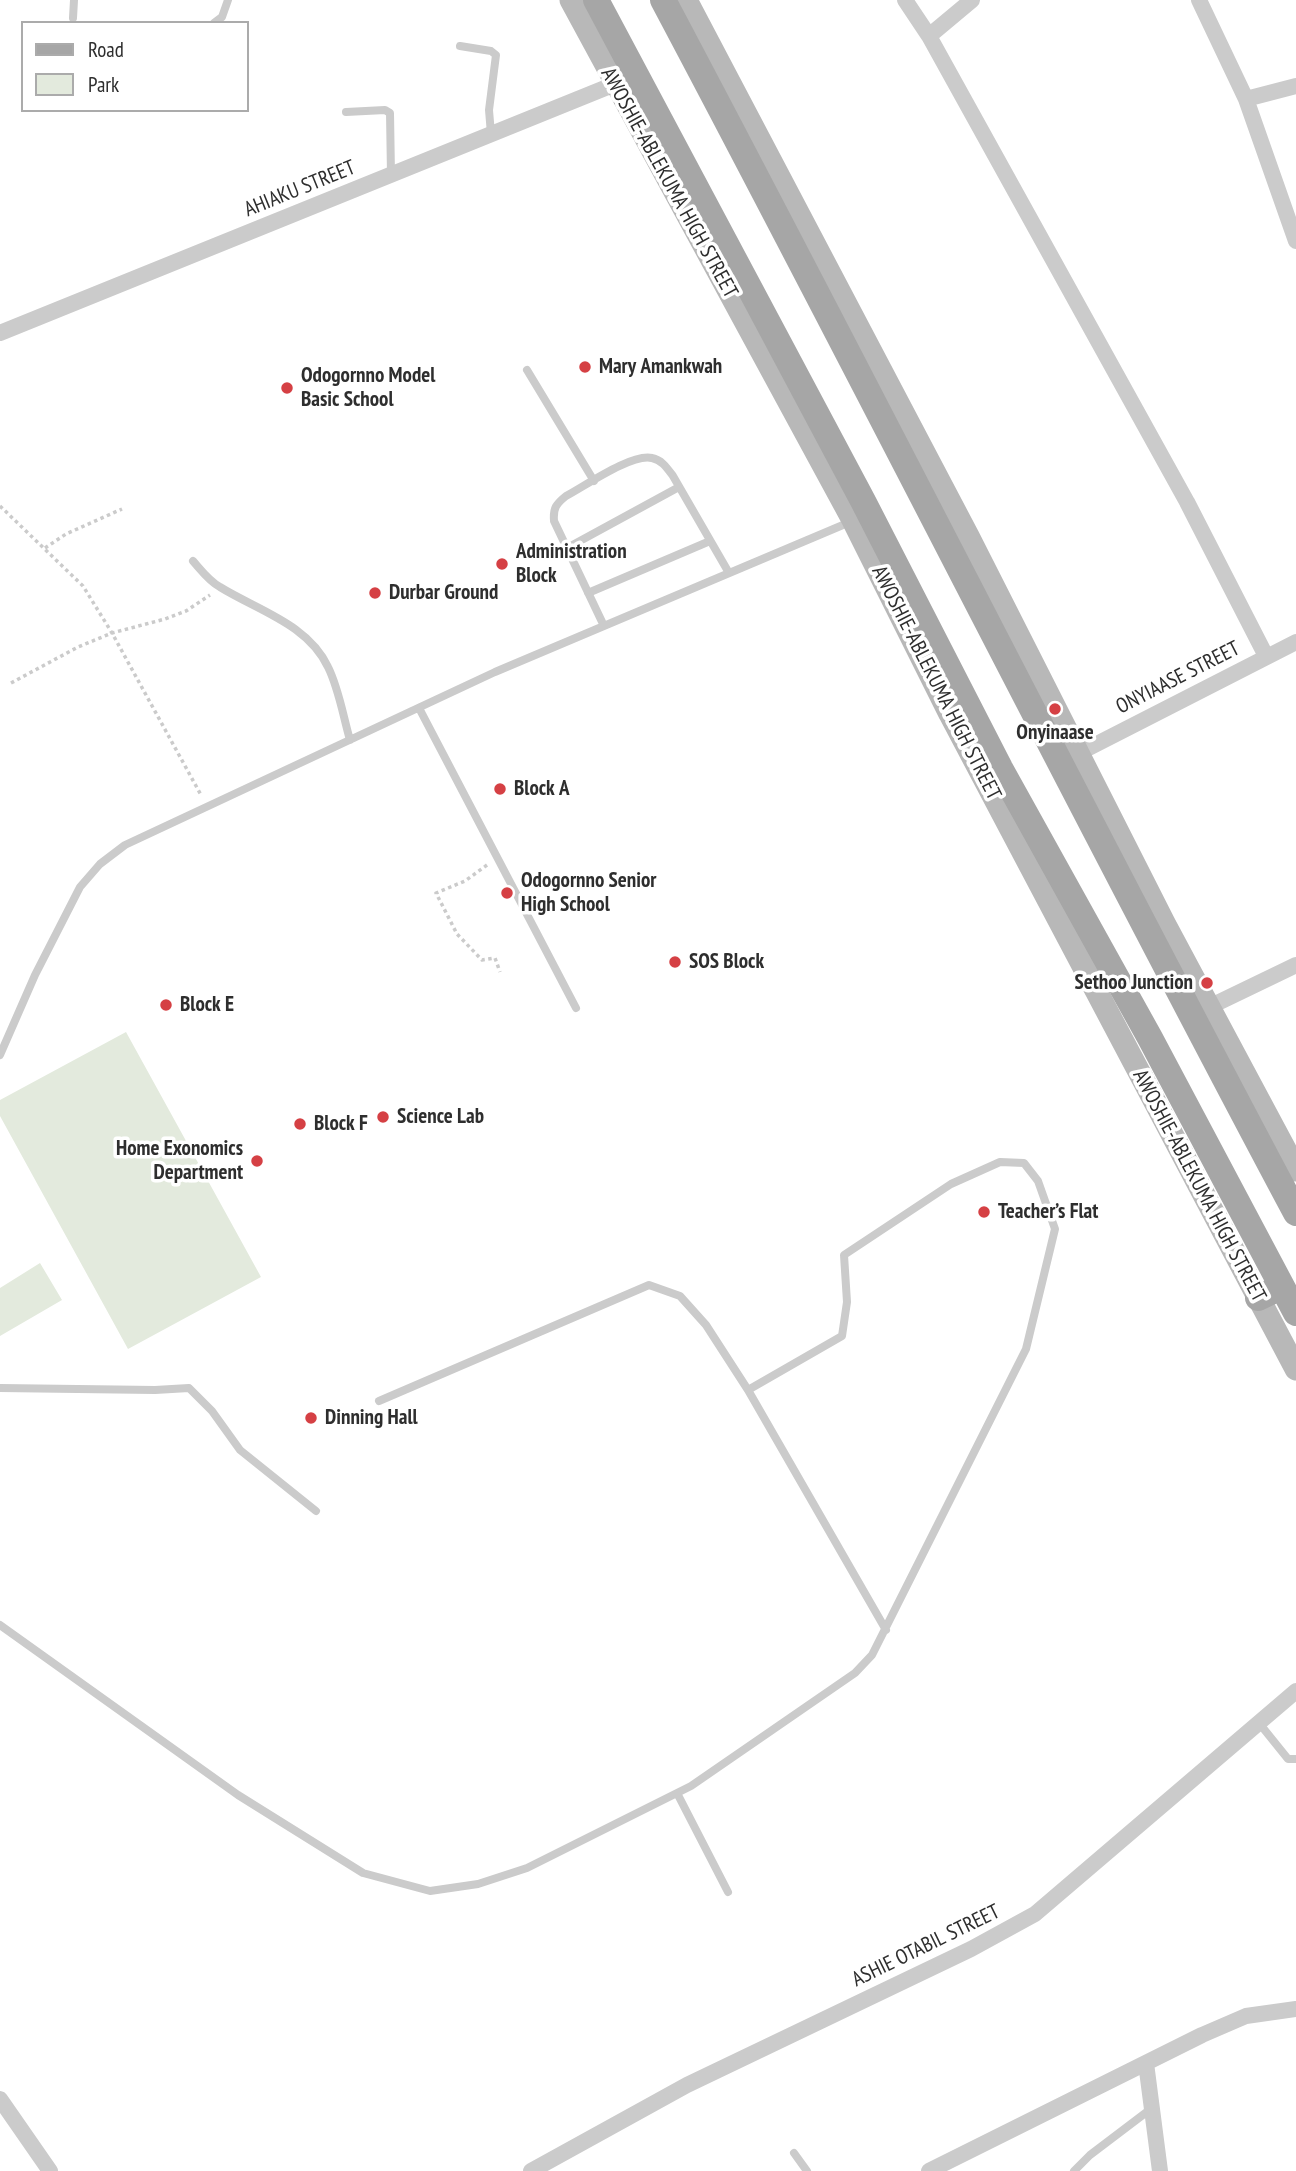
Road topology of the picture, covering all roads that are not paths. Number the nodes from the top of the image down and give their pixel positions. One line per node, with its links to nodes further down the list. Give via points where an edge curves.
1 (74, 0): 10 (lane)
2 (228, 0): 11 (lane)
3 (571, 0): 14 (street, AWOSHIE-ABLEKUMA HIGH STREET)
4 (596, 0): 36 (main road, AWOSHIE-ABLEKUMA HIGH STREET, via 863,501)
5 (663, 0): 27 (main road)
6 (686, 0): 27 (street)
7 (905, 0): 12 (street)
8 (972, 0): 12 (street)
9 (1199, 0): 16 (street)
10 (73, 18)
11 (217, 21)
12 (929, 36): 34 (street)
13 (460, 47): 18 (lane, via 496,55 489,110)
14 (615, 84): 18 (street, AHIAKU STREET); 25 (street, AWOSHIE-ABLEKUMA HIGH STREET)
15 (1296, 86): 16 (street)
16 (1246, 99): 20 (street)
17 (346, 112): 19 (lane, via 390,113)
18 (491, 134): 19 (street, AHIAKU STREET)
19 (391, 175): 21 (street, AHIAKU STREET)
20 (1296, 241)
21 (0, 333)
22 (527, 370): 23 (lane)
23 (594, 481): 24 (lane, via 646,457 663,463); 28 (lane, via 556,503 553,510)
24 (679, 487): 26 (lane); 28 (lane)
25 (853, 520): 30 (lane); 36 (street, AWOSHIE-ABLEKUMA HIGH STREET)
26 (710, 541): 30 (lane); 31 (lane)
27 (958, 541): 38 (street); 41 (main road)
28 (567, 548): 31 (lane)
29 (193, 561): 37 (lane, via 220,588 308,640 334,681)
30 (729, 573): 32 (lane)
31 (588, 593): 32 (lane)
32 (604, 626): 35 (lane)
33 (1296, 642): 34 (street, ONYIAASE STREET)
34 (1266, 656): 38 (street, ONYIAASE STREET)
35 (419, 708): 37 (lane); 43 (lane)
36 (959, 710): 47 (main road, AWOSHIE-ABLEKUMA HIGH STREET, via 1000,768 1150,1038)
37 (350, 740): 44 (lane, via 125,845 100,864 80,887)
38 (1079, 753): 39 (street)
39 (1164, 923): 41 (main road); 42 (street)
40 (1296, 965): 42 (street)
41 (1172, 980): 46 (main road)
42 (1209, 1007): 45 (street)
43 (576, 1008)
44 (0, 1055)
45 (1296, 1170)
46 (1296, 1213)
47 (1270, 1293): 48 (main road, AWOSHIE-ABLEKUMA HIGH STREET); 49 (street, AWOSHIE-ABLEKUMA HIGH STREET)
48 (1296, 1313)
49 (1296, 1369)
50 (0, 1388): 53 (lane, via 189,1388 240,1451)
51 (748, 1390): 52 (lane, via 706,1325 680,1296 649,1285); 55 (lane); 55 (lane, via 842,1336 847,1302 844,1255 951,1184 1000,1162 1024,1163 1038,1181 1055,1229 1026,1349)
52 (379, 1401)
53 (316, 1511)
54 (0, 1626): 59 (lane, via 238,1796 363,1874 430,1891 478,1884 527,1868)
55 (886, 1630): 59 (lane, via 872,1655 855,1672)
56 (1296, 1691): 57 (street, ASHIE OTABIL STREET)
57 (1259, 1723): 58 (lane, via 1288,1759); 67 (street, ASHIE OTABIL STREET, via 1035,1914 687,2085)
58 (1296, 1759)
59 (677, 1793): 60 (lane)
60 (728, 1892)
61 (1296, 2009): 62 (street, via 1247,2016)
62 (1146, 2063): 64 (street); 69 (street)
63 (0, 2099): 66 (street)
64 (1152, 2108): 70 (lane); 71 (street)
65 (794, 2152): 68 (lane)
66 (50, 2171)
67 (531, 2171)
68 (807, 2171)
69 (929, 2171)
70 (1074, 2171)
71 (1160, 2171)

